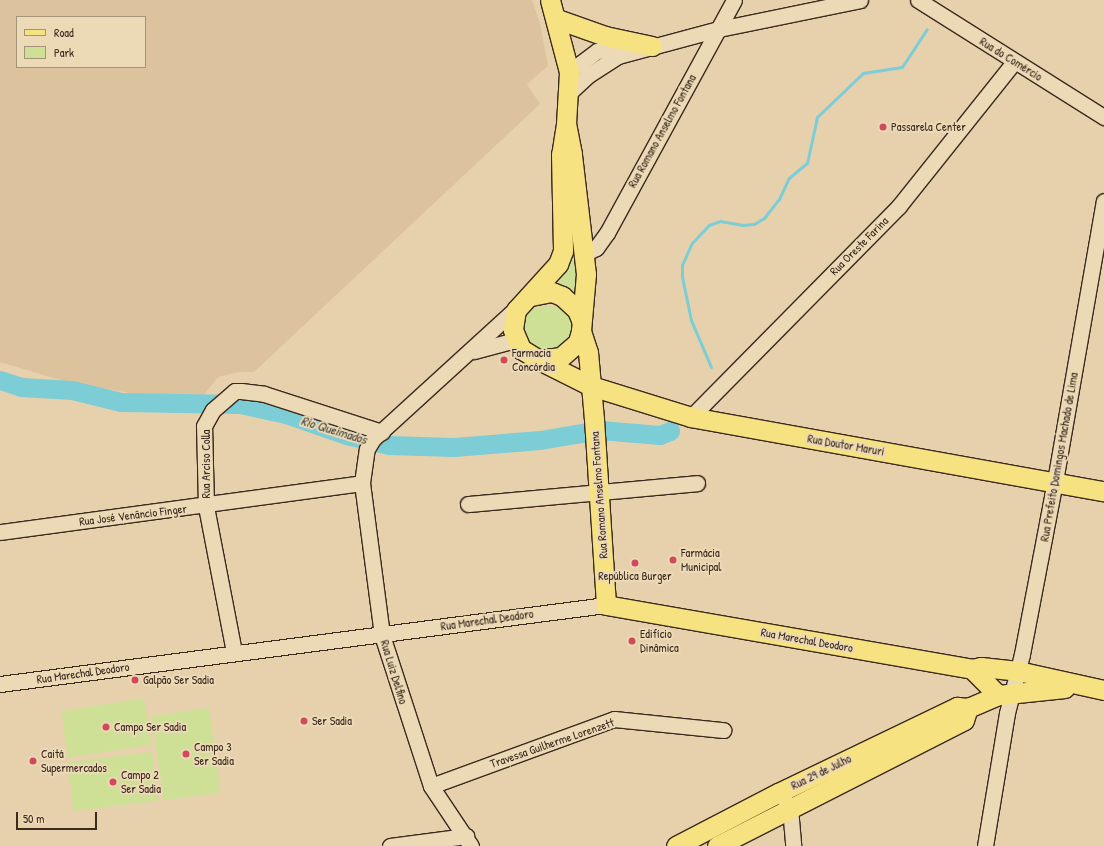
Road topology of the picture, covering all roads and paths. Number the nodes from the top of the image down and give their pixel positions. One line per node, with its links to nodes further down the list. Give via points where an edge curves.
1 (550, 0): 5 (main road)
2 (734, 0): 6 (street, Rua Romano Anselmo Fontana)
3 (860, 0): 6 (street)
4 (918, 0): 8 (street, Rua do Comércio)
5 (557, 19): 7 (main road, via 605,36); 9 (main road)
6 (719, 29): 7 (street); 15 (street, Rua Romano Anselmo Fontana, via 607,233 596,248)
7 (652, 46): 9 (street, via 622,45 597,50); 10 (street, via 618,56 587,76)
8 (1014, 62): 11 (street, Rua do Comércio); 22 (street, Rua Oreste Farina, via 899,206)
9 (569, 72): 10 (main road)
10 (569, 93): 12 (main road)
11 (1104, 117)
12 (566, 124): 14 (main road, via 561,154); 15 (main road, via 572,154)
13 (1104, 201): 24 (street, Rua Prefeito Domingos Machado de Lima)
14 (563, 251): 15 (main road); 16 (main road, via 558,264)
15 (582, 255): 17 (main road, via 586,281)
16 (527, 299): 17 (main road, via 552,292 562,296 577,310); 18 (main road, via 513,320); 19 (street)
17 (581, 325): 20 (main road, via 578,342 566,354 550,360); 21 (main road, via 588,352)
18 (515, 340): 19 (street); 20 (main road, via 529,356)
19 (471, 352): 23 (street)
20 (538, 360): 21 (main road, Rua Doutor Maruri)
21 (591, 386): 22 (main road, Rua Doutor Maruri); 28 (main road, Rua Romano Anselmo Fontana)
22 (690, 417): 24 (main road, Rua Doutor Maruri)
23 (374, 440): 25 (street, Rua Luiz Delfino); 30 (street, Rua Arciso Colla, via 264,394 235,390 212,410 204,426)
24 (1055, 481): 27 (main road, Rua Doutor Maruri); 36 (street, Rua Prefeito Domingos Machado de Lima)
25 (362, 483): 30 (street, Rua José Venâncio Finger); 33 (street, Rua Luiz Delfino)
26 (697, 483): 28 (street)
27 (1104, 491)
28 (599, 493): 29 (street); 32 (main road, Rua Romano Anselmo Fontana)
29 (468, 504)
30 (206, 506): 31 (street, Rua José Venâncio Finger); 34 (street, Rua Arciso Colla)
31 (0, 532)
32 (606, 605): 33 (street, Rua Marechal Deodoro); 35 (main road, Rua Marechal Deodoro)
33 (382, 635): 34 (street, Rua Marechal Deodoro); 43 (street, Rua Luiz Delfino)
34 (234, 652): 37 (street, Rua Marechal Deodoro)
35 (972, 669): 36 (main road, Rua Marechal Deodoro, via 981,667); 40 (main road)
36 (1018, 671): 38 (main road, Rua Marechal Deodoro); 40 (street, Rua Prefeito Domingos Machado de Lima)
37 (0, 684)
38 (1080, 686): 39 (main road, Rua Marechal Deodoro); 40 (main road, Rua Marechal Deodoro)
39 (1104, 690)
40 (1006, 694): 41 (main road, Rua 29 de Julho); 51 (street, Rua Prefeito Domingos Machado de Lima, via 1007,713)
41 (968, 708): 44 (main road, Rua 29 de Julho, via 956,707); 45 (main road, Rua 29 de Julho, via 964,720)
42 (723, 730): 43 (street, Travessa Guilherme Lorenzett, via 614,719)
43 (431, 786): 46 (street, Rua Luiz Delfino)
44 (778, 793): 45 (street); 48 (main road, Rua 29 de Julho)
45 (790, 808): 49 (main road, Rua 29 de Julho); 50 (street)
46 (468, 841): 47 (street)
47 (390, 846)
48 (676, 846)
49 (717, 846)
50 (793, 846)
51 (985, 846)

